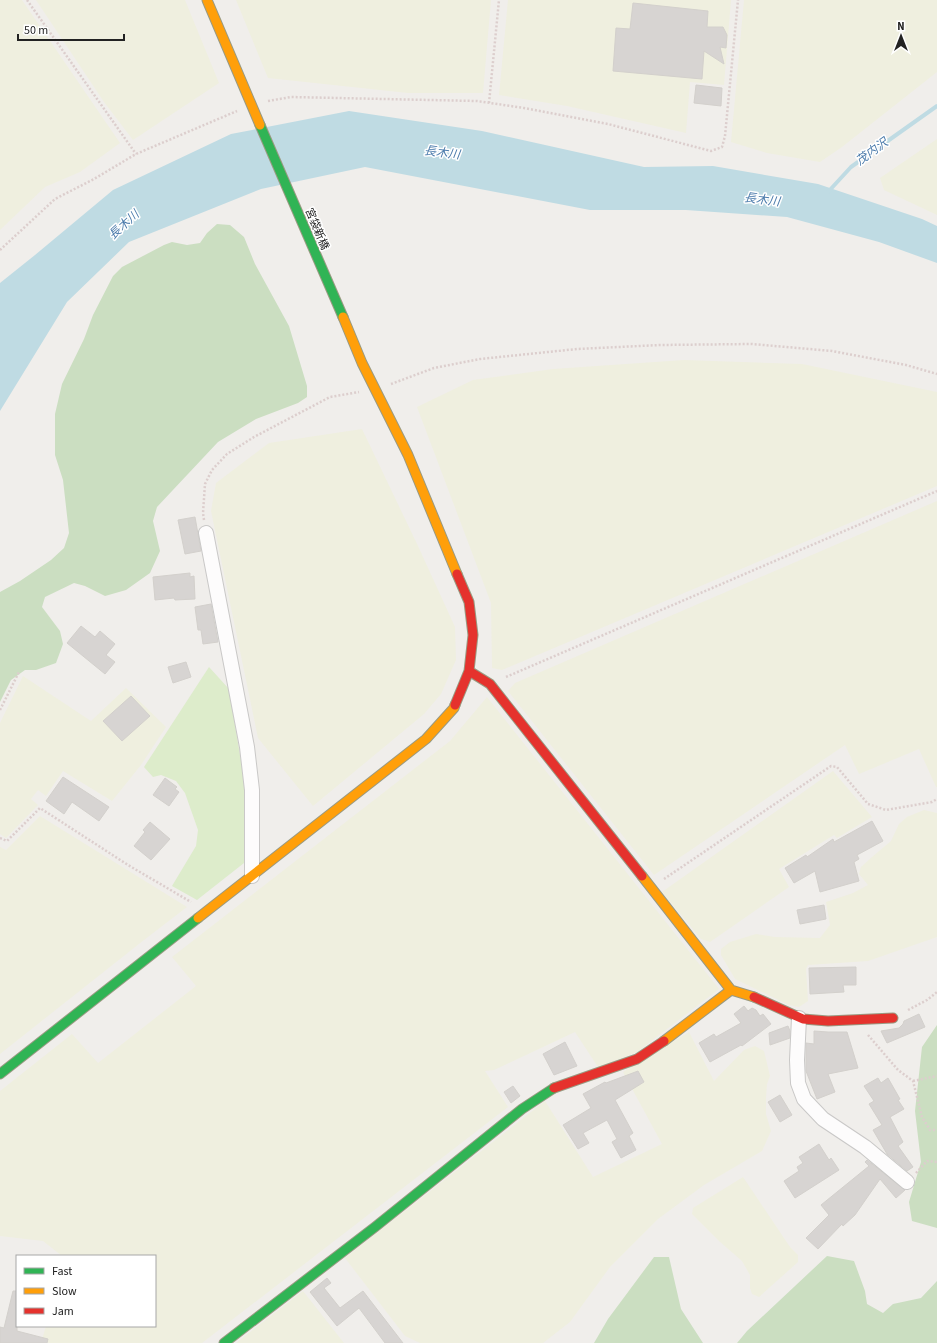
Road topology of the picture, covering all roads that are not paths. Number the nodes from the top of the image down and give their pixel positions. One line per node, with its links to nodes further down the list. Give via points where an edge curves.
1 (207, 0): 3 (street, 宮袋新橋, via 362,363 408,455 469,602 473,635)
2 (206, 533): 4 (street, via 247,747 252,790)
3 (469, 671): 4 (street, 宮袋新橋, via 454,708 426,739); 5 (street, via 490,684)
4 (252, 876): 8 (street, 宮袋新橋)
5 (731, 990): 6 (street, via 755,997); 10 (street, via 662,1044 637,1059 555,1087 522,1109 375,1227)
6 (799, 1018): 7 (street, via 828,1021); 9 (street, via 798,1083 804,1099 823,1119 865,1147)
7 (893, 1018)
8 (0, 1074)
9 (907, 1182)
10 (224, 1343)

